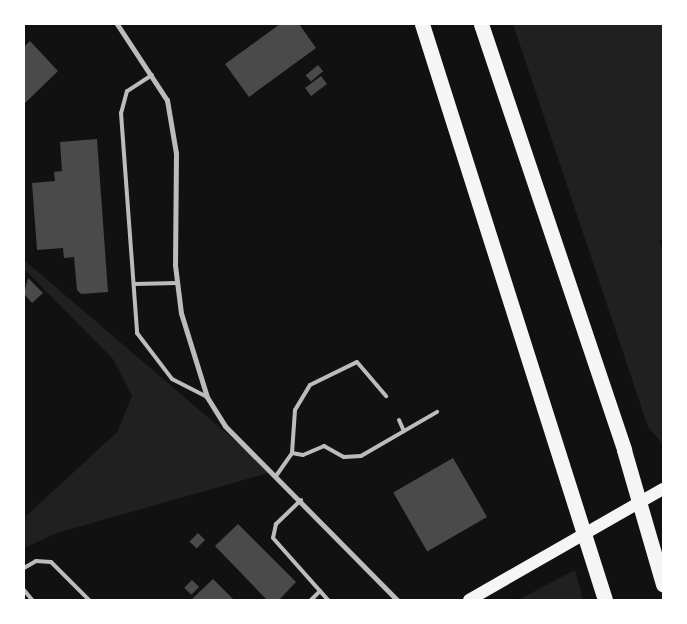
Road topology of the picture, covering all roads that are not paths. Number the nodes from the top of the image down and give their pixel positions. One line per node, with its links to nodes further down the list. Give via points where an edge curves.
1 (117, 24): 4 (street)
2 (422, 24): 22 (highway)
3 (481, 24): 16 (highway, via 624,450)
4 (152, 75): 5 (street, via 167,100 176,152); 6 (lane, via 128,91 121,113)
5 (177, 283): 6 (lane); 8 (street, via 192,356)
6 (134, 284): 8 (lane, via 142,344 172,379 193,394)
7 (386, 396): 12 (lane, via 357,362 310,385 295,410)
8 (207, 397): 13 (street, via 225,426)
9 (437, 412): 11 (lane)
10 (399, 420): 11 (lane)
11 (404, 431): 12 (lane, via 361,456 344,457 324,446 303,455)
12 (292, 453): 13 (lane)
13 (276, 476): 15 (street)
14 (663, 489): 28 (main road)
15 (301, 500): 21 (lane, via 276,524 273,538); 27 (street)
16 (654, 553): 18 (highway); 19 (highway)
17 (24, 568): 24 (lane, via 36,561 51,562)
18 (663, 572)
19 (663, 584)
20 (24, 590): 23 (lane)
21 (320, 591): 25 (lane); 26 (lane)
22 (603, 594)
23 (32, 600)
24 (89, 600)
25 (311, 600)
26 (328, 600)
27 (398, 600)
28 (468, 600)

